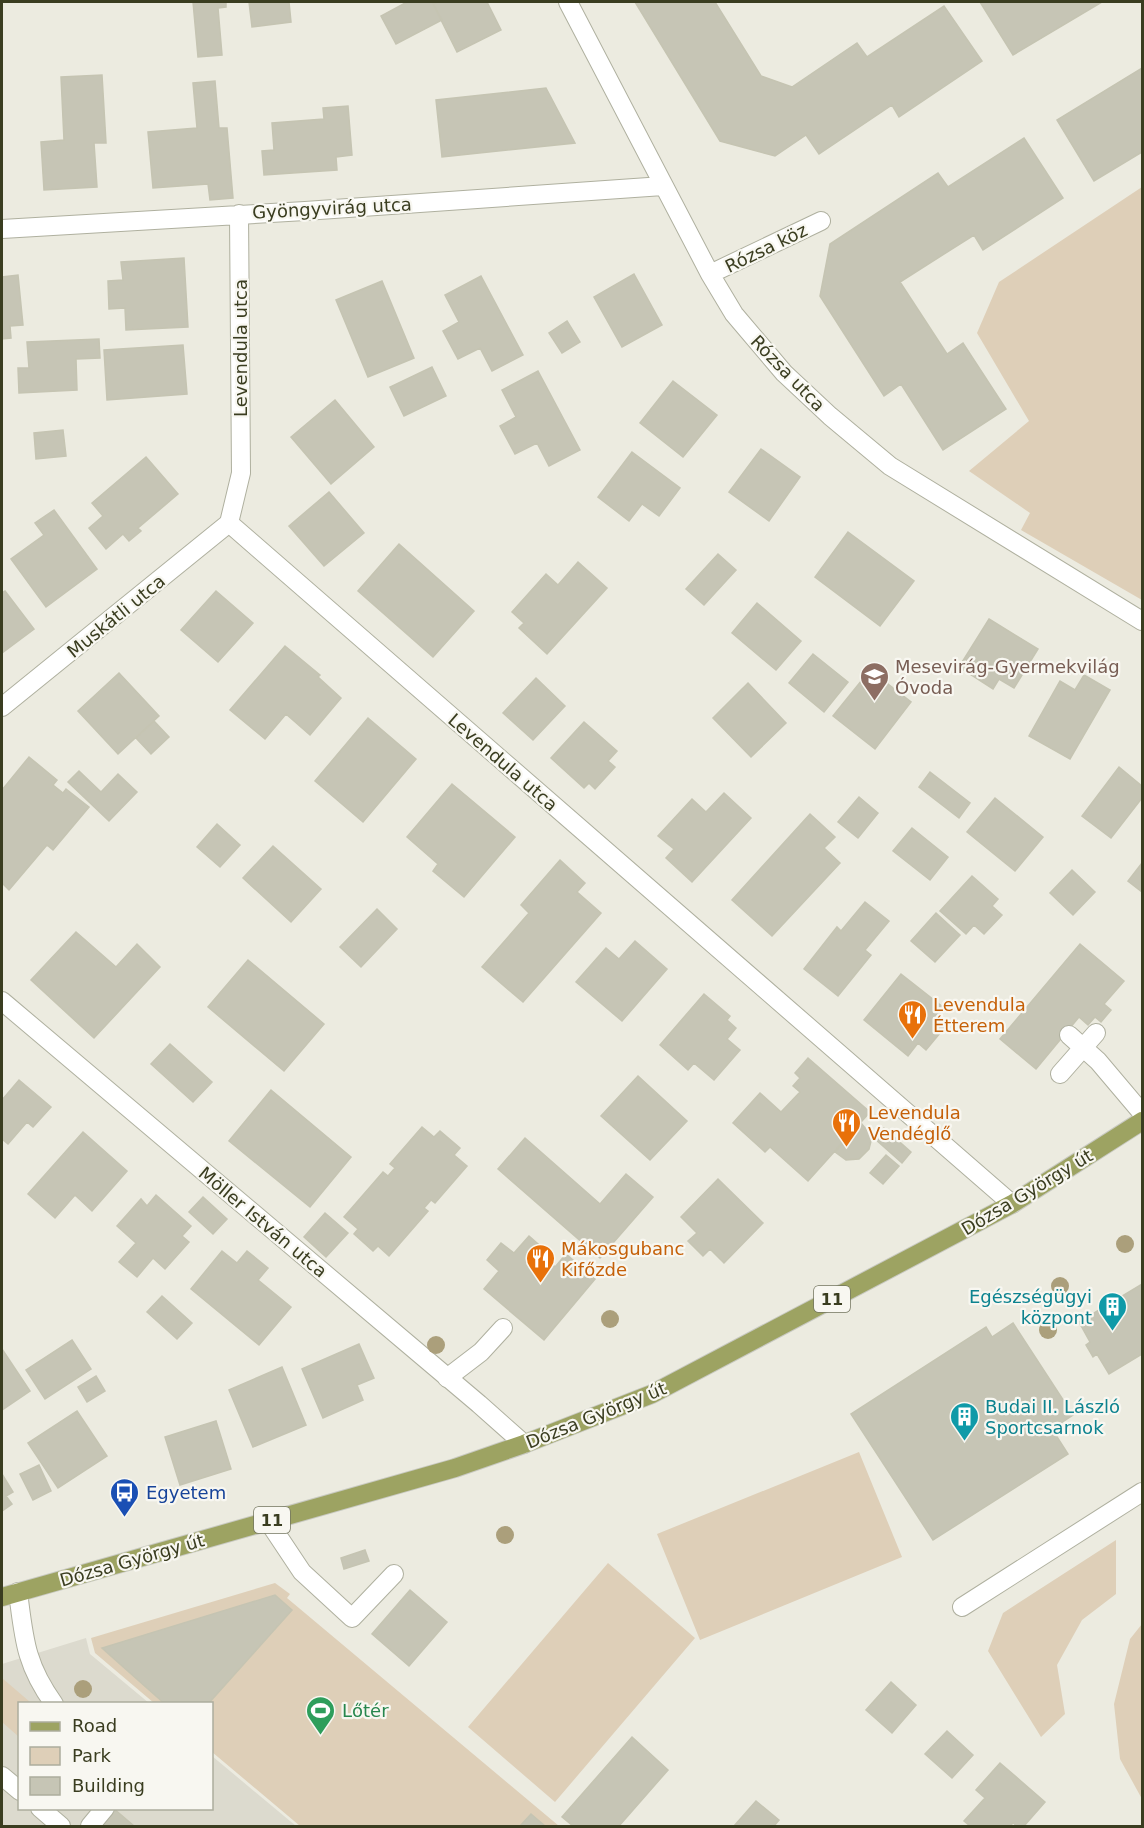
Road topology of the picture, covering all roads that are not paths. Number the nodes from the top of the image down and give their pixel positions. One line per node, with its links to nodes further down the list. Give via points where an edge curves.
1 (568, 2): 2 (street, Rózsa utca)
2 (663, 186): 3 (street, Gyöngyvirág utca); 6 (street, Rózsa utca)
3 (239, 214): 5 (street, Gyöngyvirág utca); 7 (street, Levendula utca, via 241,473)
4 (821, 221): 6 (street, Rózsa köz)
5 (2, 229)
6 (710, 274): 8 (street, Rózsa utca, via 734,314 784,373 890,466)
7 (229, 523): 9 (street, Muskátli utca); 17 (street, Levendula utca)
8 (1143, 621)
9 (2, 707)
10 (2, 1001): 19 (street, Möller István utca)
11 (1096, 1034): 13 (street)
12 (1069, 1035): 13 (street)
13 (1083, 1048): 14 (street); 15 (street)
14 (1060, 1074)
15 (1143, 1113)
16 (1143, 1121): 17 (main road, Dózsa György út / 11)
17 (1011, 1204): 20 (main road, Dózsa György út / 11, via 652,1394)
18 (504, 1328): 19 (street)
19 (447, 1378): 20 (street, Möller István utca)
20 (524, 1444): 22 (main road, Dózsa György út / 11, via 455,1468)
21 (1141, 1488): 25 (street)
22 (268, 1521): 23 (street, via 302,1572 352,1618); 24 (main road, Dózsa György út / 11)
23 (394, 1574)
24 (10, 1594): 26 (street, via 25,1648 40,1684)
25 (962, 1607)
26 (53, 1702)
27 (2, 1776): 28 (street)
28 (18, 1789)
29 (41, 1810): 31 (street)
30 (104, 1810): 32 (street)
31 (61, 1827)
32 (90, 1827)

